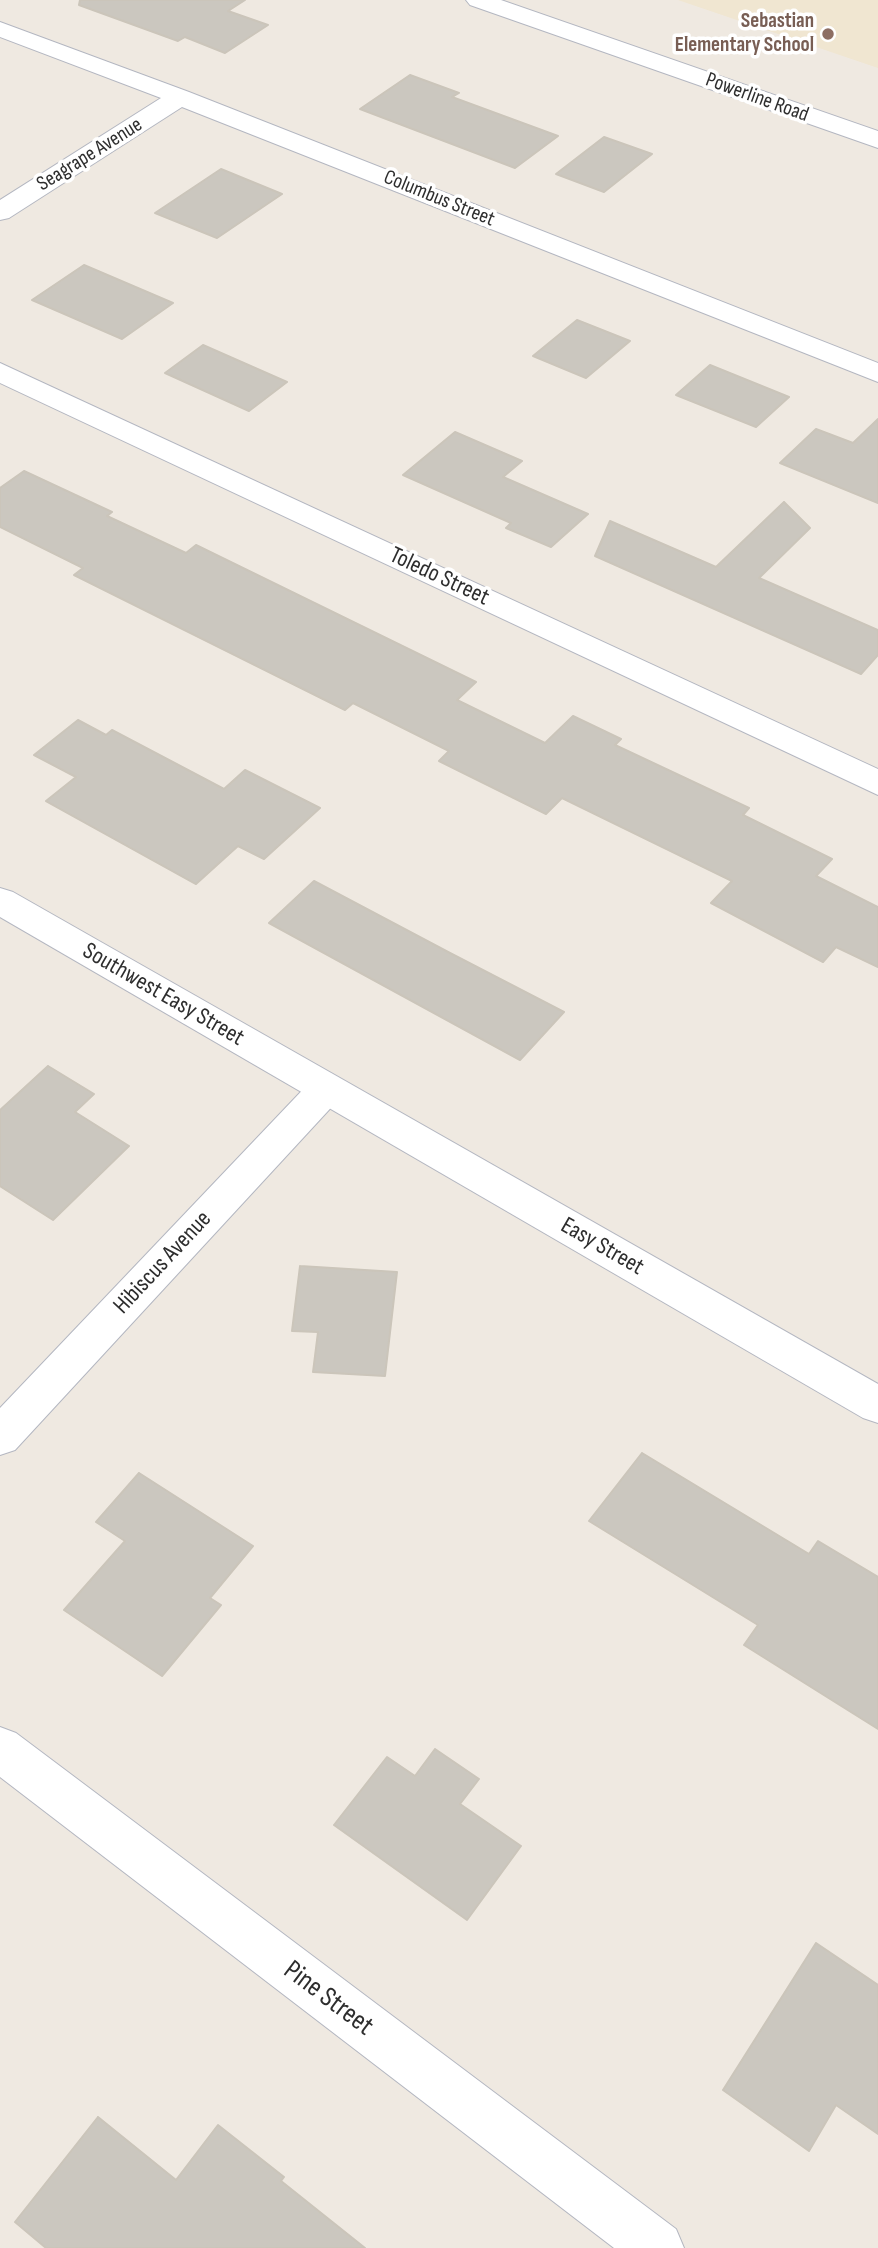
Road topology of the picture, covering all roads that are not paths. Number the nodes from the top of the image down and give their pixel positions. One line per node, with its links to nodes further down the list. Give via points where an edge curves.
1 (478, 0): 4 (street, Powerline Road)
2 (0, 29): 3 (street, Columbus Street)
3 (180, 97): 5 (street, Seagrape Avenue); 7 (street, Columbus Street)
4 (878, 141)
5 (0, 212)
6 (0, 372): 8 (street, Toledo Street)
7 (878, 373)
8 (878, 783)
9 (0, 901): 10 (street, Southwest Easy Street)
10 (326, 1089): 11 (street, Easy Street); 12 (street, Hibiscus Avenue)
11 (878, 1405)
12 (0, 1437)
13 (0, 1749): 14 (street, Pine Street)
14 (657, 2248)

